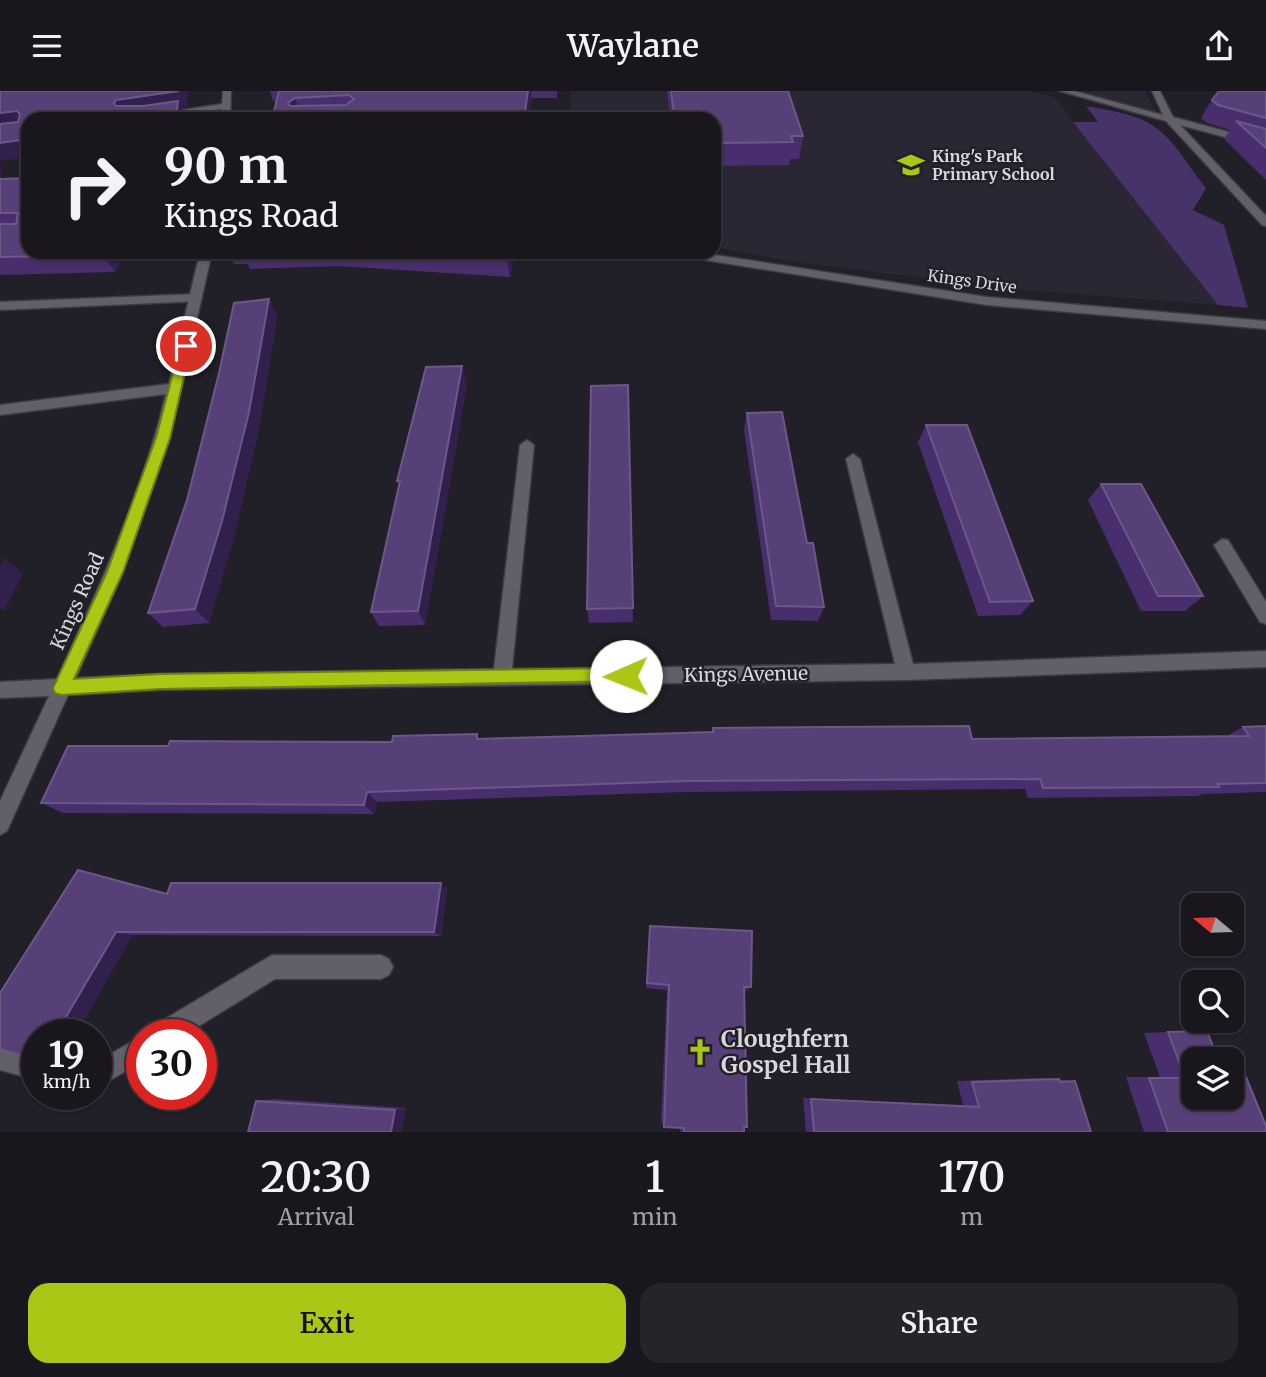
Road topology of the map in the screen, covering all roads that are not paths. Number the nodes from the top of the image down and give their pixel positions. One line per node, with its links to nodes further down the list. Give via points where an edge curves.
1 (228, 91): 4 (street)
2 (1064, 91): 7 (street)
3 (1156, 91): 7 (street)
4 (226, 106): 5 (street); 6 (street)
5 (182, 112)
6 (226, 112)
7 (1170, 120): 8 (street); 9 (street)
8 (1266, 145)
9 (1266, 223)
10 (204, 259): 12 (street, Kings Road)
11 (720, 259): 14 (street, Kings Drive, via 987,300)
12 (196, 298): 13 (street); 15 (street, Kings Road)
13 (0, 306)
14 (1266, 325)
15 (175, 388): 16 (street); 24 (street, Kings Road, via 163,438 115,572)
16 (0, 410)
17 (527, 445): 23 (street)
18 (853, 459): 22 (street)
19 (1223, 545): 20 (street)
20 (1266, 617)
21 (1266, 659): 22 (street, Kings Avenue)
22 (906, 671): 23 (street, Kings Avenue)
23 (502, 678): 24 (street, Kings Avenue, via 160,682)
24 (61, 688): 25 (street, Kings Avenue); 26 (street, Kings Road)
25 (0, 690)
26 (0, 824)
27 (381, 967): 28 (street, via 272,967)
28 (188, 1019)
29 (0, 1058): 30 (street)
30 (21, 1064)

